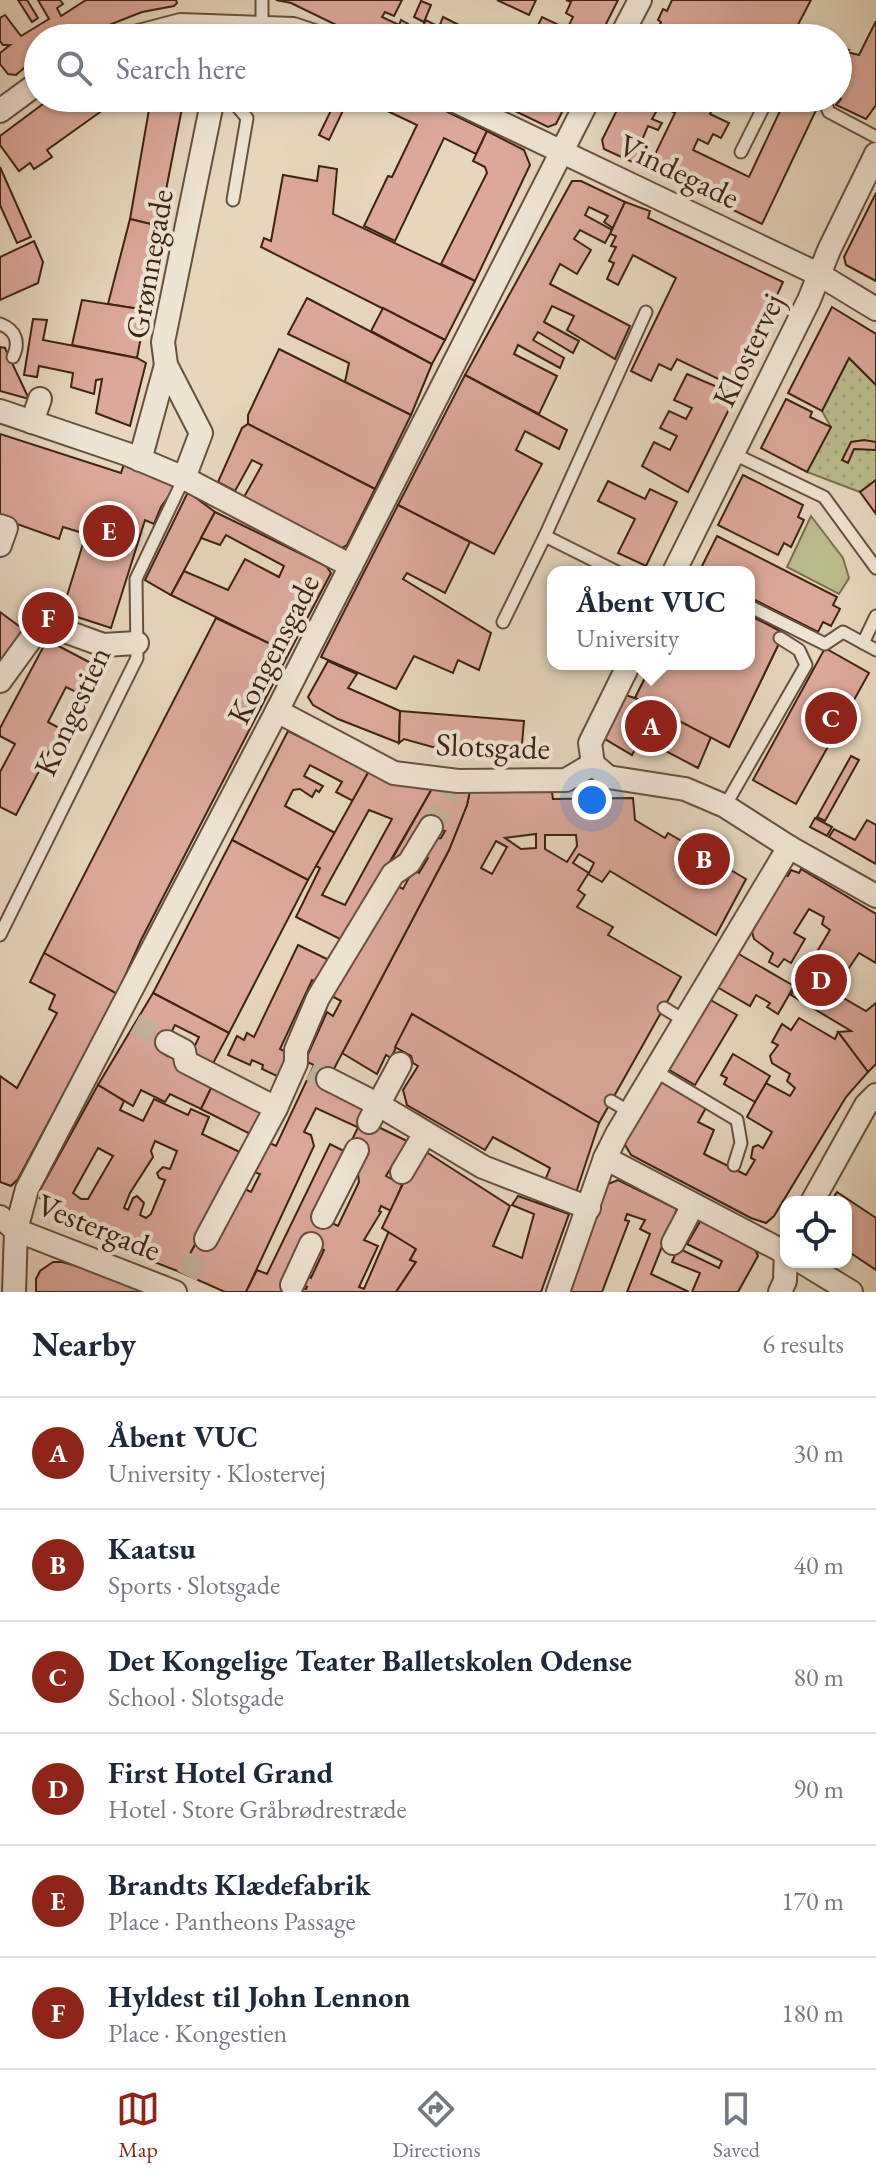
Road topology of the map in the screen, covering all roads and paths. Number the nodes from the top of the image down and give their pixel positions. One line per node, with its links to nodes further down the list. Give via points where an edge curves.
1 (262, 0): 3 (lane)
2 (640, 0): 4 (street)
3 (262, 24)
4 (627, 24)
5 (24, 90): 6 (street)
6 (4, 101)
7 (210, 112): 23 (street, Grønnegade, via 163,342)
8 (242, 112): 17 (lane, via 247,118)
9 (479, 112): 14 (street, Vindegade)
10 (582, 112): 14 (street, Kongensgade)
11 (761, 112): 15 (lane)
12 (829, 112): 13 (lane)
13 (876, 137)
14 (562, 150): 18 (street, Vindegade); 33 (street, Kongensgade)
15 (741, 152)
16 (876, 154): 18 (street, Klostervej)
17 (233, 200)
18 (820, 275): 19 (street, Vindegade); 27 (street, Klostervej)
19 (876, 309)
20 (646, 312): 31 (lane)
21 (0, 324): 22 (lane, via 16,338)
22 (13, 357)
23 (166, 365): 28 (street); 29 (street, Grønnegade, via 201,433)
24 (40, 399): 26 (street)
25 (0, 411): 26 (street)
26 (32, 422): 28 (street)
27 (732, 453): 35 (street, Klostervej); 36 (lane, via 824,497)
28 (140, 460): 29 (street)
29 (188, 480): 33 (street); 41 (lane, Kongestien, via 136,579)
30 (0, 526): 32 (street, via 6,528)
31 (545, 536): 34 (lane); 39 (lane)
32 (0, 545)
33 (351, 566): 46 (street, Kongensgade)
34 (605, 566)
35 (680, 566)
36 (876, 568)
37 (755, 609): 42 (lane, via 825,644 843,632)
38 (876, 616): 42 (lane)
39 (503, 622)
40 (780, 638): 48 (lane, via 799,650 806,665)
41 (137, 643): 45 (street, Kongestien, via 103,645 40,622); 52 (lane, Kongestien, via 137,658)
42 (863, 643): 43 (lane)
43 (876, 650)
44 (626, 670): 47 (street, via 590,743)
45 (0, 681)
46 (277, 711): 47 (street, Slotsgade, via 394,773 457,784 566,780); 71 (street, Kongensgade, via 126,1019)
47 (593, 764): 48 (street, Slotsgade, via 608,777 685,789)
48 (725, 806): 50 (street, Slotsgade)
49 (431, 827): 57 (street, via 409,863 393,874 318,998 296,1050)
50 (789, 847): 51 (street, Slotsgade); 54 (street)
51 (876, 896)
52 (0, 935)
53 (664, 1008): 54 (lane)
54 (685, 1021): 58 (street)
55 (167, 1042): 60 (street, via 184,1051 186,1062)
56 (400, 1064): 61 (street)
57 (312, 1071): 60 (street); 61 (street)
58 (655, 1071): 64 (street, via 621,1106); 65 (lane, via 737,1120 741,1143)
59 (876, 1095): 67 (street)
60 (276, 1108): 72 (street)
61 (374, 1113): 62 (street)
62 (425, 1133): 66 (street); 69 (street, via 483,1167)
63 (357, 1150): 70 (street)
64 (605, 1158): 68 (street); 69 (street)
65 (734, 1165)
66 (402, 1172)
67 (815, 1196)
68 (694, 1205): 73 (street); 75 (street)
69 (589, 1208): 81 (street)
70 (323, 1217)
71 (8, 1223): 79 (street, Vestergade); 80 (street, Kongensgade)
72 (206, 1239)
73 (673, 1243)
74 (311, 1244): 78 (street)
75 (780, 1249)
76 (787, 1268): 82 (street)
77 (812, 1268): 83 (street)
78 (292, 1285)
79 (182, 1287)
80 (14, 1292)
81 (558, 1292)
82 (780, 1292)
83 (851, 1292)

